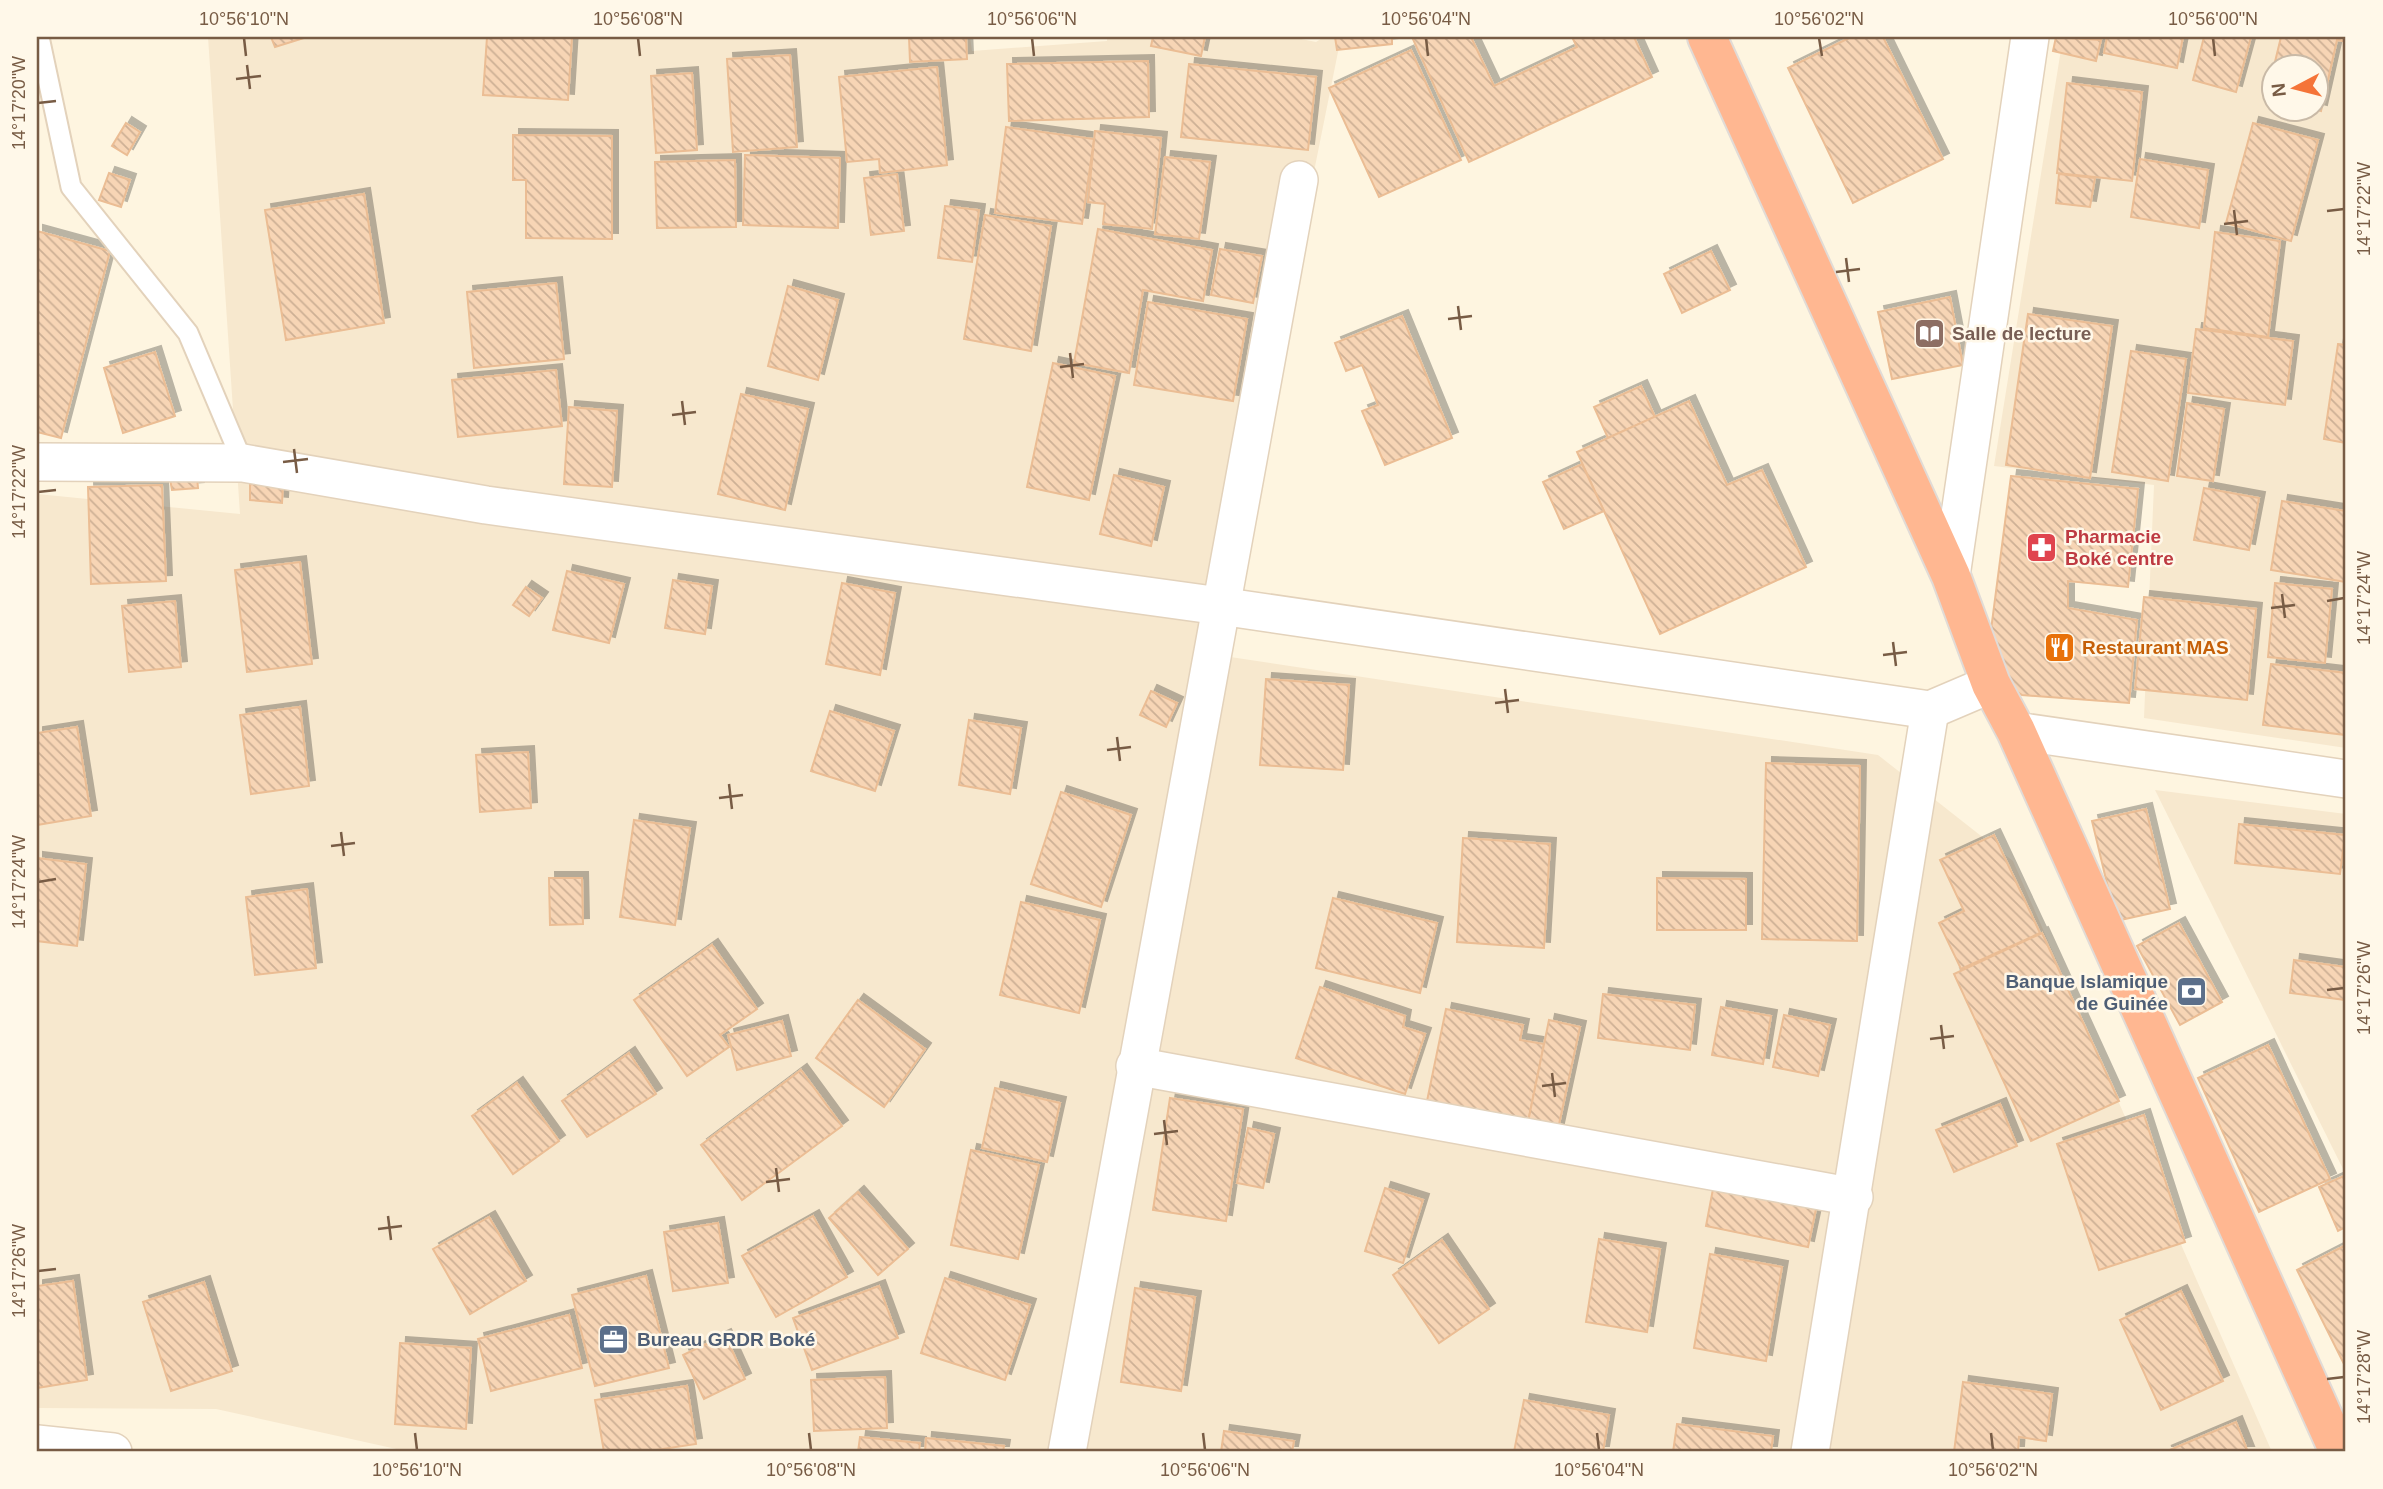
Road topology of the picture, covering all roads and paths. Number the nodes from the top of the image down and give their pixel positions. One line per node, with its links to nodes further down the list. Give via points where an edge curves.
1 (39, 37): 6 (lane, via 71,187 188,333)
2 (1707, 37): 7 (highway)
3 (2030, 37): 7 (street)
4 (1299, 180): 8 (street)
5 (37, 462): 6 (street)
6 (243, 463): 8 (street, via 486,505)
7 (1951, 576): 9 (highway)
8 (1220, 606): 10 (street); 13 (street)
9 (1992, 684): 10 (street); 11 (highway)
10 (1930, 710): 14 (street)
11 (2016, 731): 12 (street); 19 (highway)
12 (2346, 779)
13 (1135, 1066): 14 (street); 17 (street)
14 (1854, 1197): 18 (street)
15 (37, 1444): 16 (street)
16 (113, 1452)
17 (1067, 1452)
18 (1810, 1452)
19 (2339, 1452)

